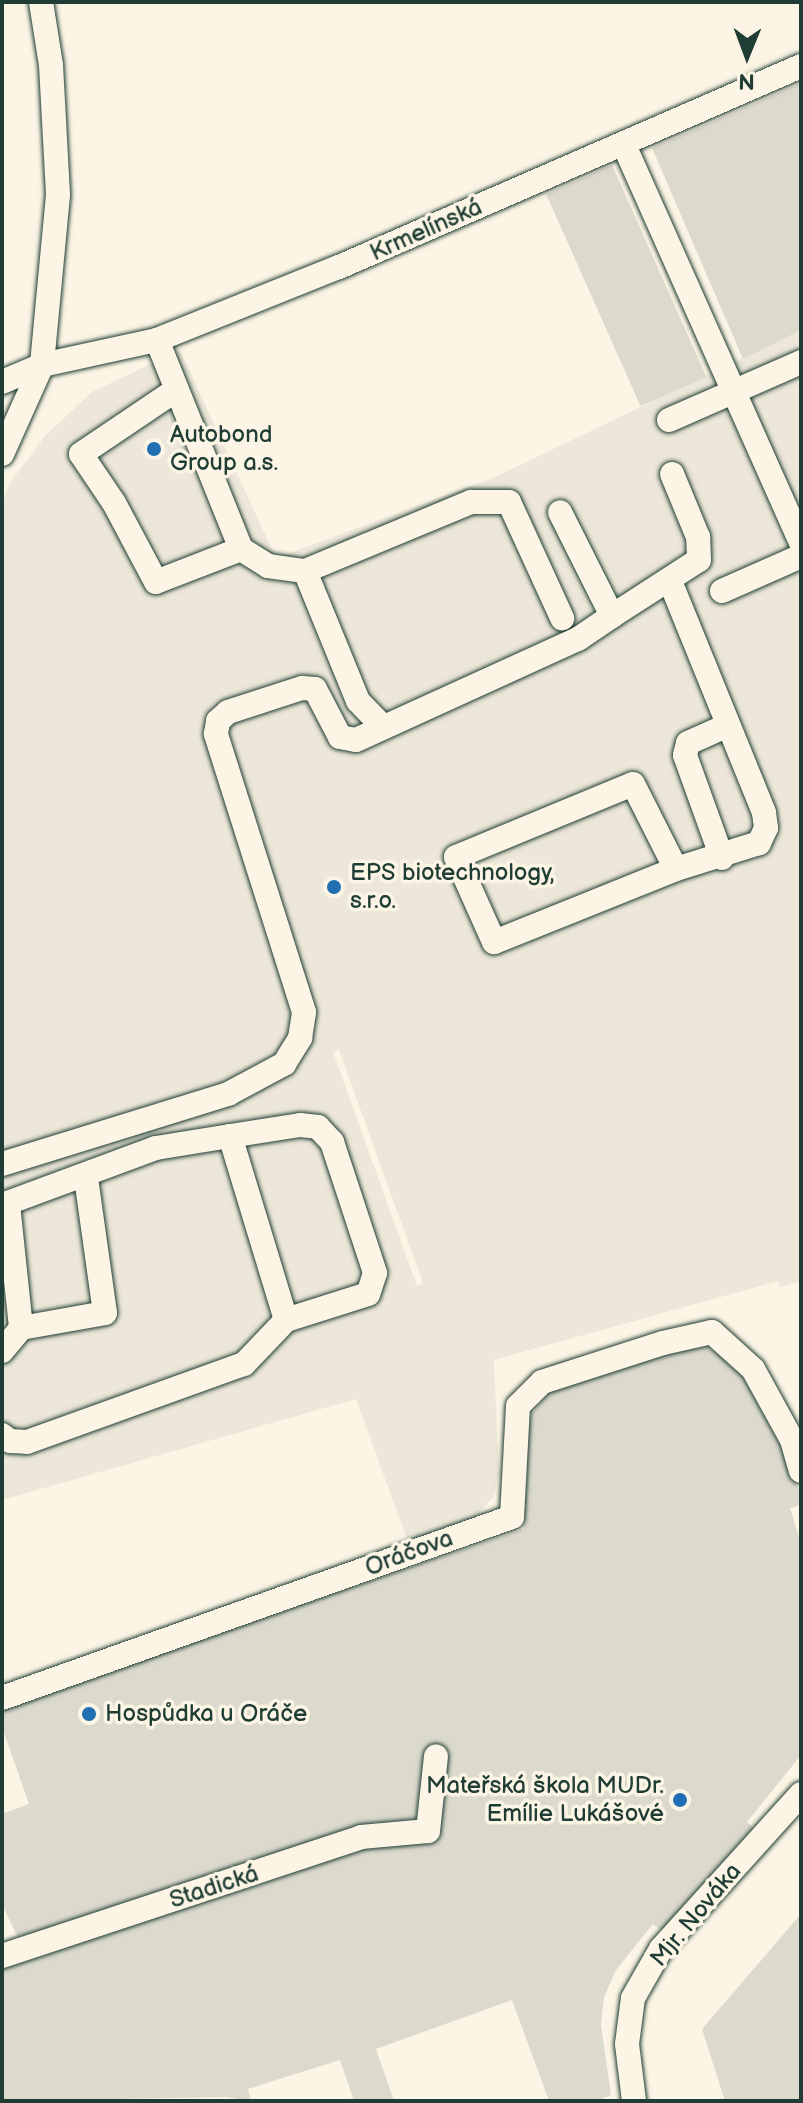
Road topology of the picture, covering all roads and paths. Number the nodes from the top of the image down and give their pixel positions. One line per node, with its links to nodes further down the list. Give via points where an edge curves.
1 (41, 2): 6 (street, via 58,195)
2 (801, 66): 3 (street, Krmelínská)
3 (624, 145): 4 (street, Krmelínská); 9 (street)
4 (157, 340): 6 (street, Krmelínská); 8 (street)
5 (801, 362): 9 (street)
6 (42, 365): 7 (street, Krmelínská); 11 (street)
7 (2, 382)
8 (176, 390): 15 (street); 15 (street, via 81,454 156,582)
9 (732, 393): 10 (street); 14 (street)
10 (669, 420)
11 (2, 454)
12 (672, 474): 18 (street, via 701,555)
13 (560, 512): 20 (street)
14 (801, 543)
15 (241, 549): 17 (street, via 268,566)
16 (801, 556): 19 (street)
17 (305, 571): 21 (street, via 471,502 509,502); 23 (street, via 358,701)
18 (670, 581): 20 (street); 22 (street)
19 (722, 591)
20 (612, 616): 23 (street, via 578,639)
21 (562, 618)
22 (726, 726): 24 (street, via 688,743 685,755); 24 (street, via 766,828 759,843)
23 (383, 727): 27 (street, via 356,740 340,737 322,698 315,689 302,688 228,712 218,721 216,734 304,1012 300,1038 284,1064 228,1094)
24 (722, 858): 25 (street)
25 (676, 869): 25 (street, via 494,942 456,857 633,784)
26 (230, 1136): 28 (street, via 156,1148 117,1160); 30 (street); 30 (street, via 300,1125 326,1132 375,1273 368,1294)
27 (2, 1164)
28 (86, 1178): 29 (street); 31 (street, via 105,1313)
29 (5, 1204): 31 (street)
30 (286, 1320): 33 (street, via 244,1364 27,1442)
31 (21, 1328): 32 (street)
32 (2, 1351)
33 (2, 1435)
34 (801, 1471): 35 (street, Oráčova, via 792,1440 753,1369 712,1332 542,1382 518,1406 512,1517)
35 (2, 1698)
36 (436, 1756): 38 (street, Stadická, via 428,1831 361,1837)
37 (801, 1794): 39 (street, Mjr. Nováka, via 661,1949 633,1998 627,2044)
38 (2, 1956)
39 (634, 2101)

